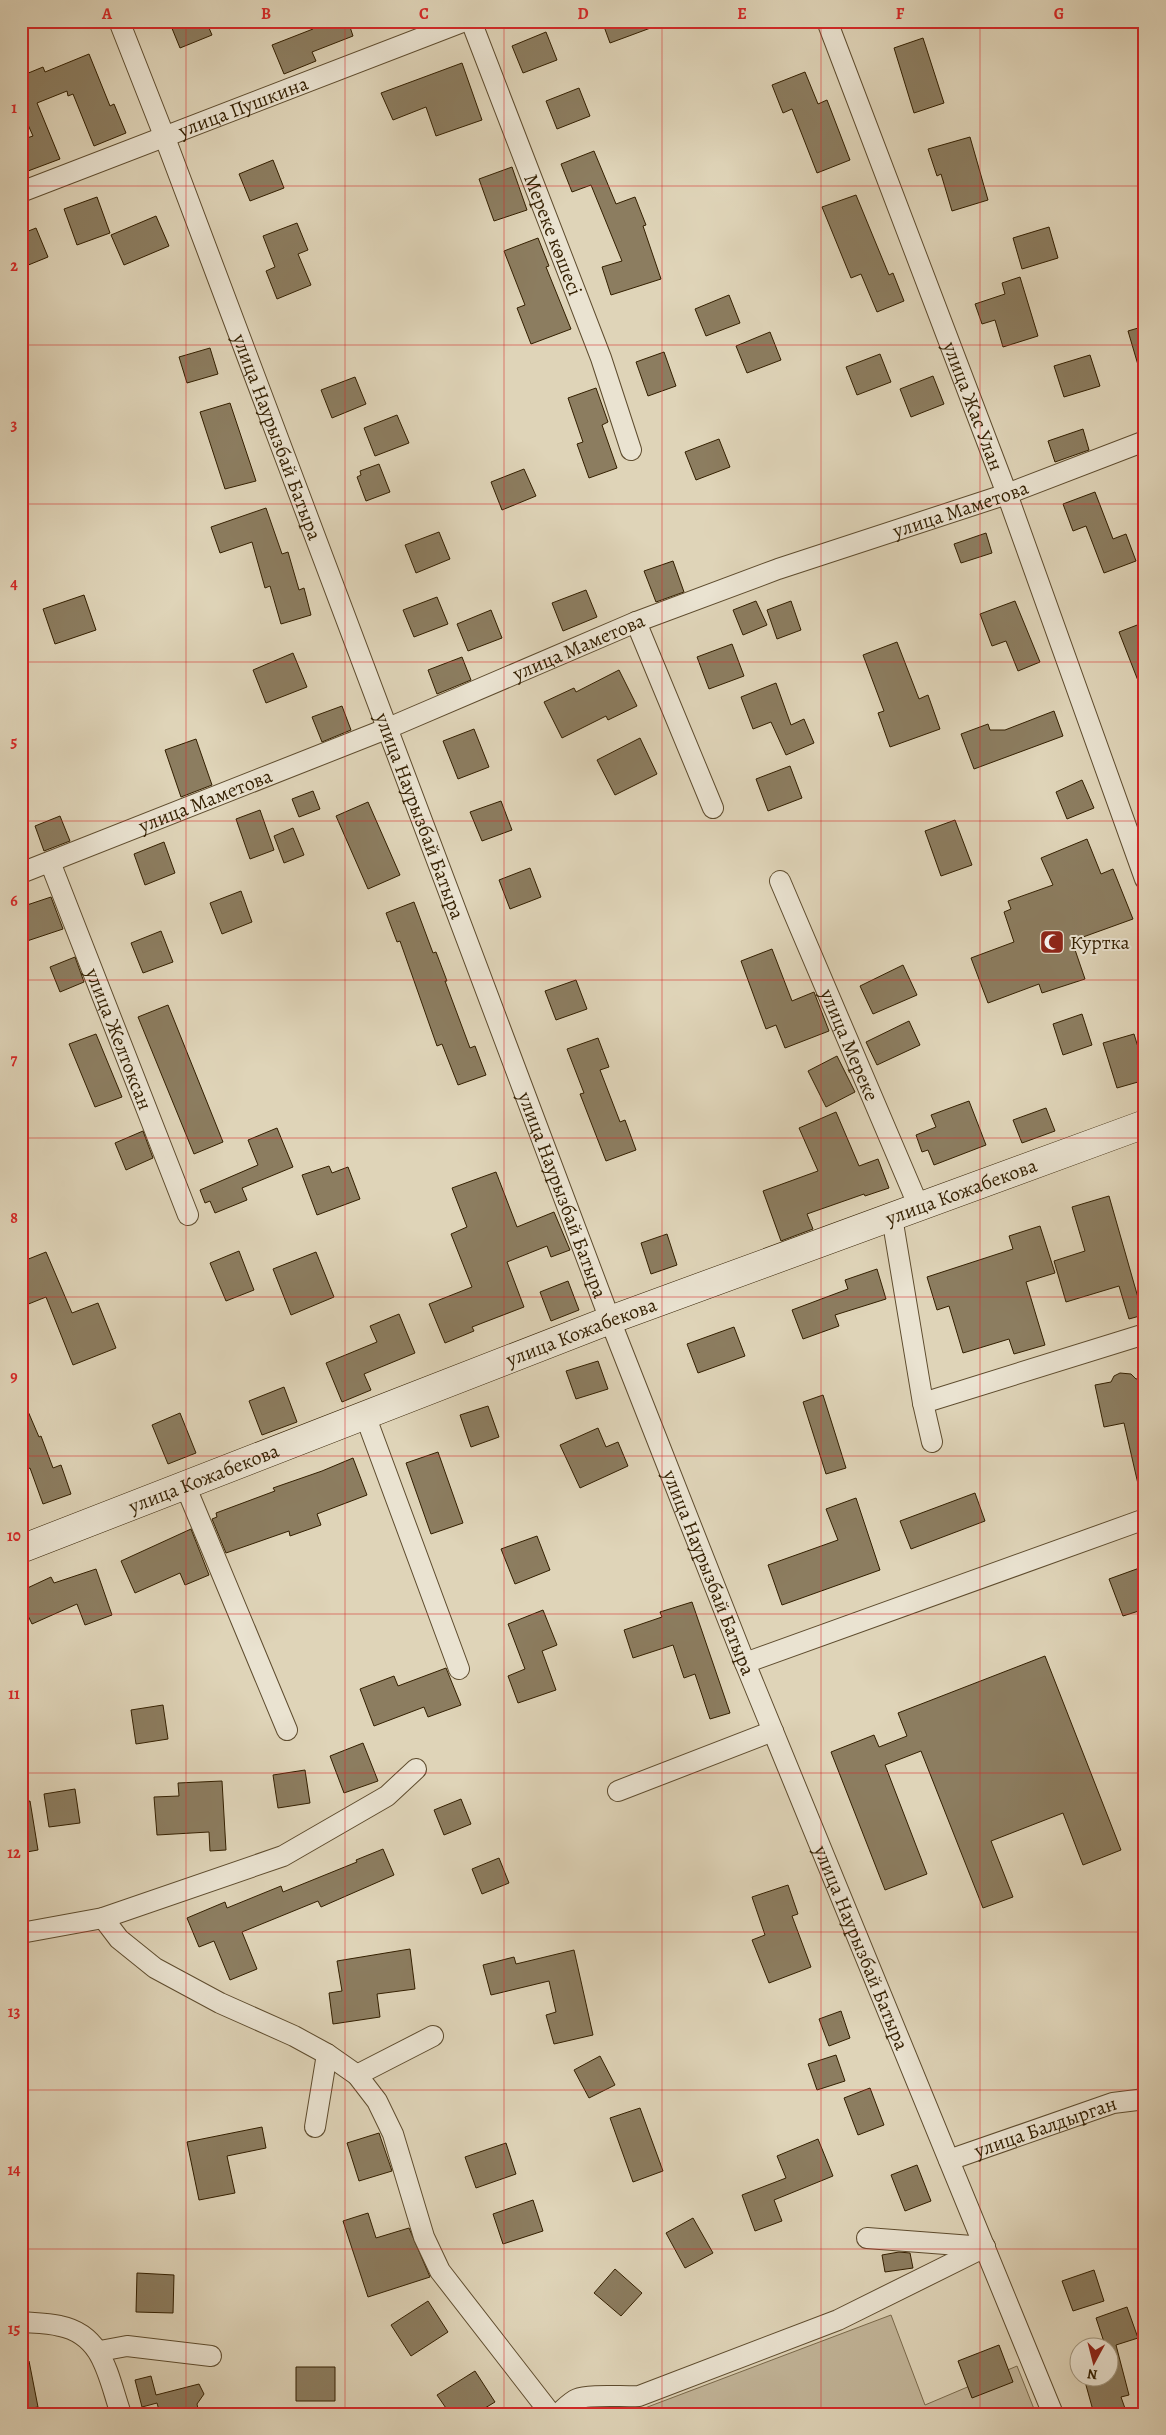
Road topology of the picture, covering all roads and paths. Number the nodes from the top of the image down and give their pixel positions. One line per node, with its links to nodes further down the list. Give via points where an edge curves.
1 (119, 21): 5 (street, улица Наурызбай Батыра)
2 (465, 21): 5 (street, улица Пушкина)
3 (471, 21): 8 (street, Мереке көшесі, via 601,358)
4 (827, 21): 9 (street, улица Жас Улан)
5 (165, 138): 6 (street, улица Пушкина); 11 (street, улица Наурызбай Батыра)
6 (21, 192)
7 (1145, 441): 9 (street, улица Маметова)
8 (631, 450)
9 (1007, 494): 10 (street, улица Маметова, via 778,569); 15 (street, улица Жас Улан)
10 (636, 622): 11 (street, улица Маметова); 12 (street)
11 (386, 729): 13 (street, улица Маметова); 21 (street, улица Наурызбай Батыра)
12 (713, 808)
13 (50, 862): 14 (street, улица Маметова); 19 (street, улица Желтоксан)
14 (21, 872)
15 (1145, 879)
16 (780, 881): 18 (street, улица Мереке)
17 (1145, 1124): 18 (main road, улица Кожабекова)
18 (919, 1207): 20 (main road, улица Кожабекова)
19 (188, 1215)
20 (892, 1217): 21 (main road, улица Кожабекова); 23 (street)
21 (610, 1320): 24 (main road, улица Кожабекова); 29 (street, улица Наурызбай Батыра)
22 (1145, 1334): 23 (street)
23 (923, 1403): 25 (street)
24 (366, 1415): 26 (main road, улица Кожабекова); 30 (street)
25 (932, 1442)
26 (185, 1485): 28 (main road, улица Кожабекова); 31 (street)
27 (1145, 1519): 29 (street)
28 (21, 1548)
29 (745, 1664): 32 (street, улица Наурызбай Батыра)
30 (459, 1669)
31 (287, 1730)
32 (773, 1731): 34 (street); 42 (street, улица Наурызбай Батыра)
33 (416, 1769): 35 (street, via 386,1796 283,1856)
34 (618, 1791)
35 (103, 1918): 36 (street); 38 (street, via 119,1939 155,1968)
36 (21, 1934)
37 (433, 2036): 39 (street)
38 (327, 2054): 39 (street); 41 (street)
39 (357, 2075): 49 (street, via 377,2101 393,2134 424,2237 440,2271)
40 (1145, 2099): 42 (street, улица Балдырган, via 1113,2103)
41 (315, 2127)
42 (949, 2160): 44 (street, улица Наурызбай Батыра)
43 (867, 2238): 44 (street)
44 (985, 2247): 50 (street, via 838,2320 639,2396 593,2396 577,2400); 51 (street, улица Наурызбай Батыра)
45 (21, 2322): 46 (street, via 62,2326 88,2338)
46 (100, 2351): 47 (street, via 128,2346); 48 (street)
47 (211, 2356)
48 (121, 2414)
49 (551, 2414)
50 (558, 2414)
51 (1053, 2414)

